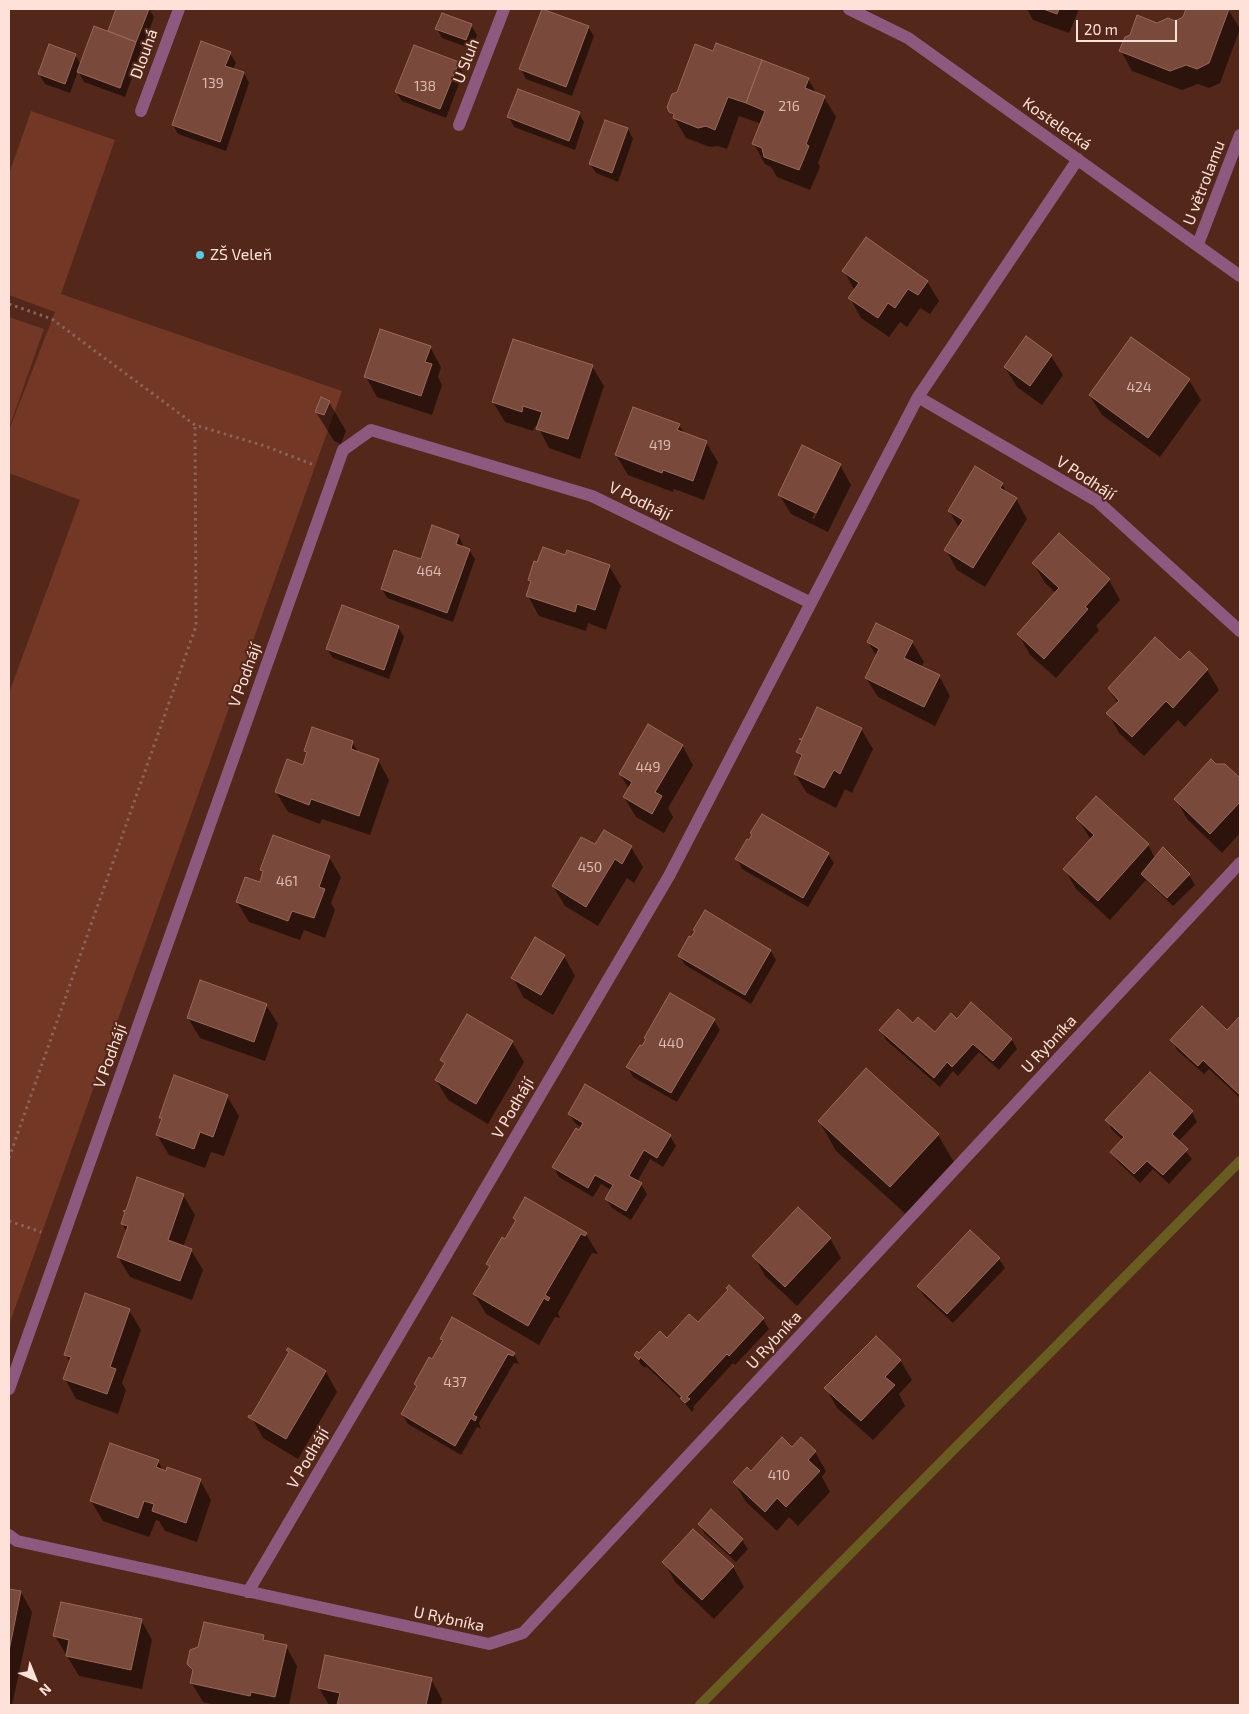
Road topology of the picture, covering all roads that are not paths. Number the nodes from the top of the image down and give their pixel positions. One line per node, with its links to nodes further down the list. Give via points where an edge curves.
1 (179, 9): 4 (street, Dlouhá)
2 (504, 9): 5 (street, U Sluh)
3 (849, 9): 7 (street, Kostelecká, via 908,38)
4 (141, 112)
5 (458, 125)
6 (1240, 135): 8 (street, U větrolamu)
7 (1078, 159): 8 (street, Kostelecká); 10 (street, V Podhájí)
8 (1198, 244): 9 (street, Kostelecká)
9 (1240, 276)
10 (918, 397): 11 (street, V Podhájí); 12 (street, V Podhájí, via 1097,501)
11 (811, 603): 14 (street, V Podhájí, via 592,496 372,430 343,450); 16 (street, V Podhájí, via 668,876)
12 (1240, 631)
13 (1240, 863): 16 (street, U Rybníka, via 523,1633 489,1644)
14 (9, 1389)
15 (9, 1535): 16 (street, via 17,1541)
16 (248, 1592)

